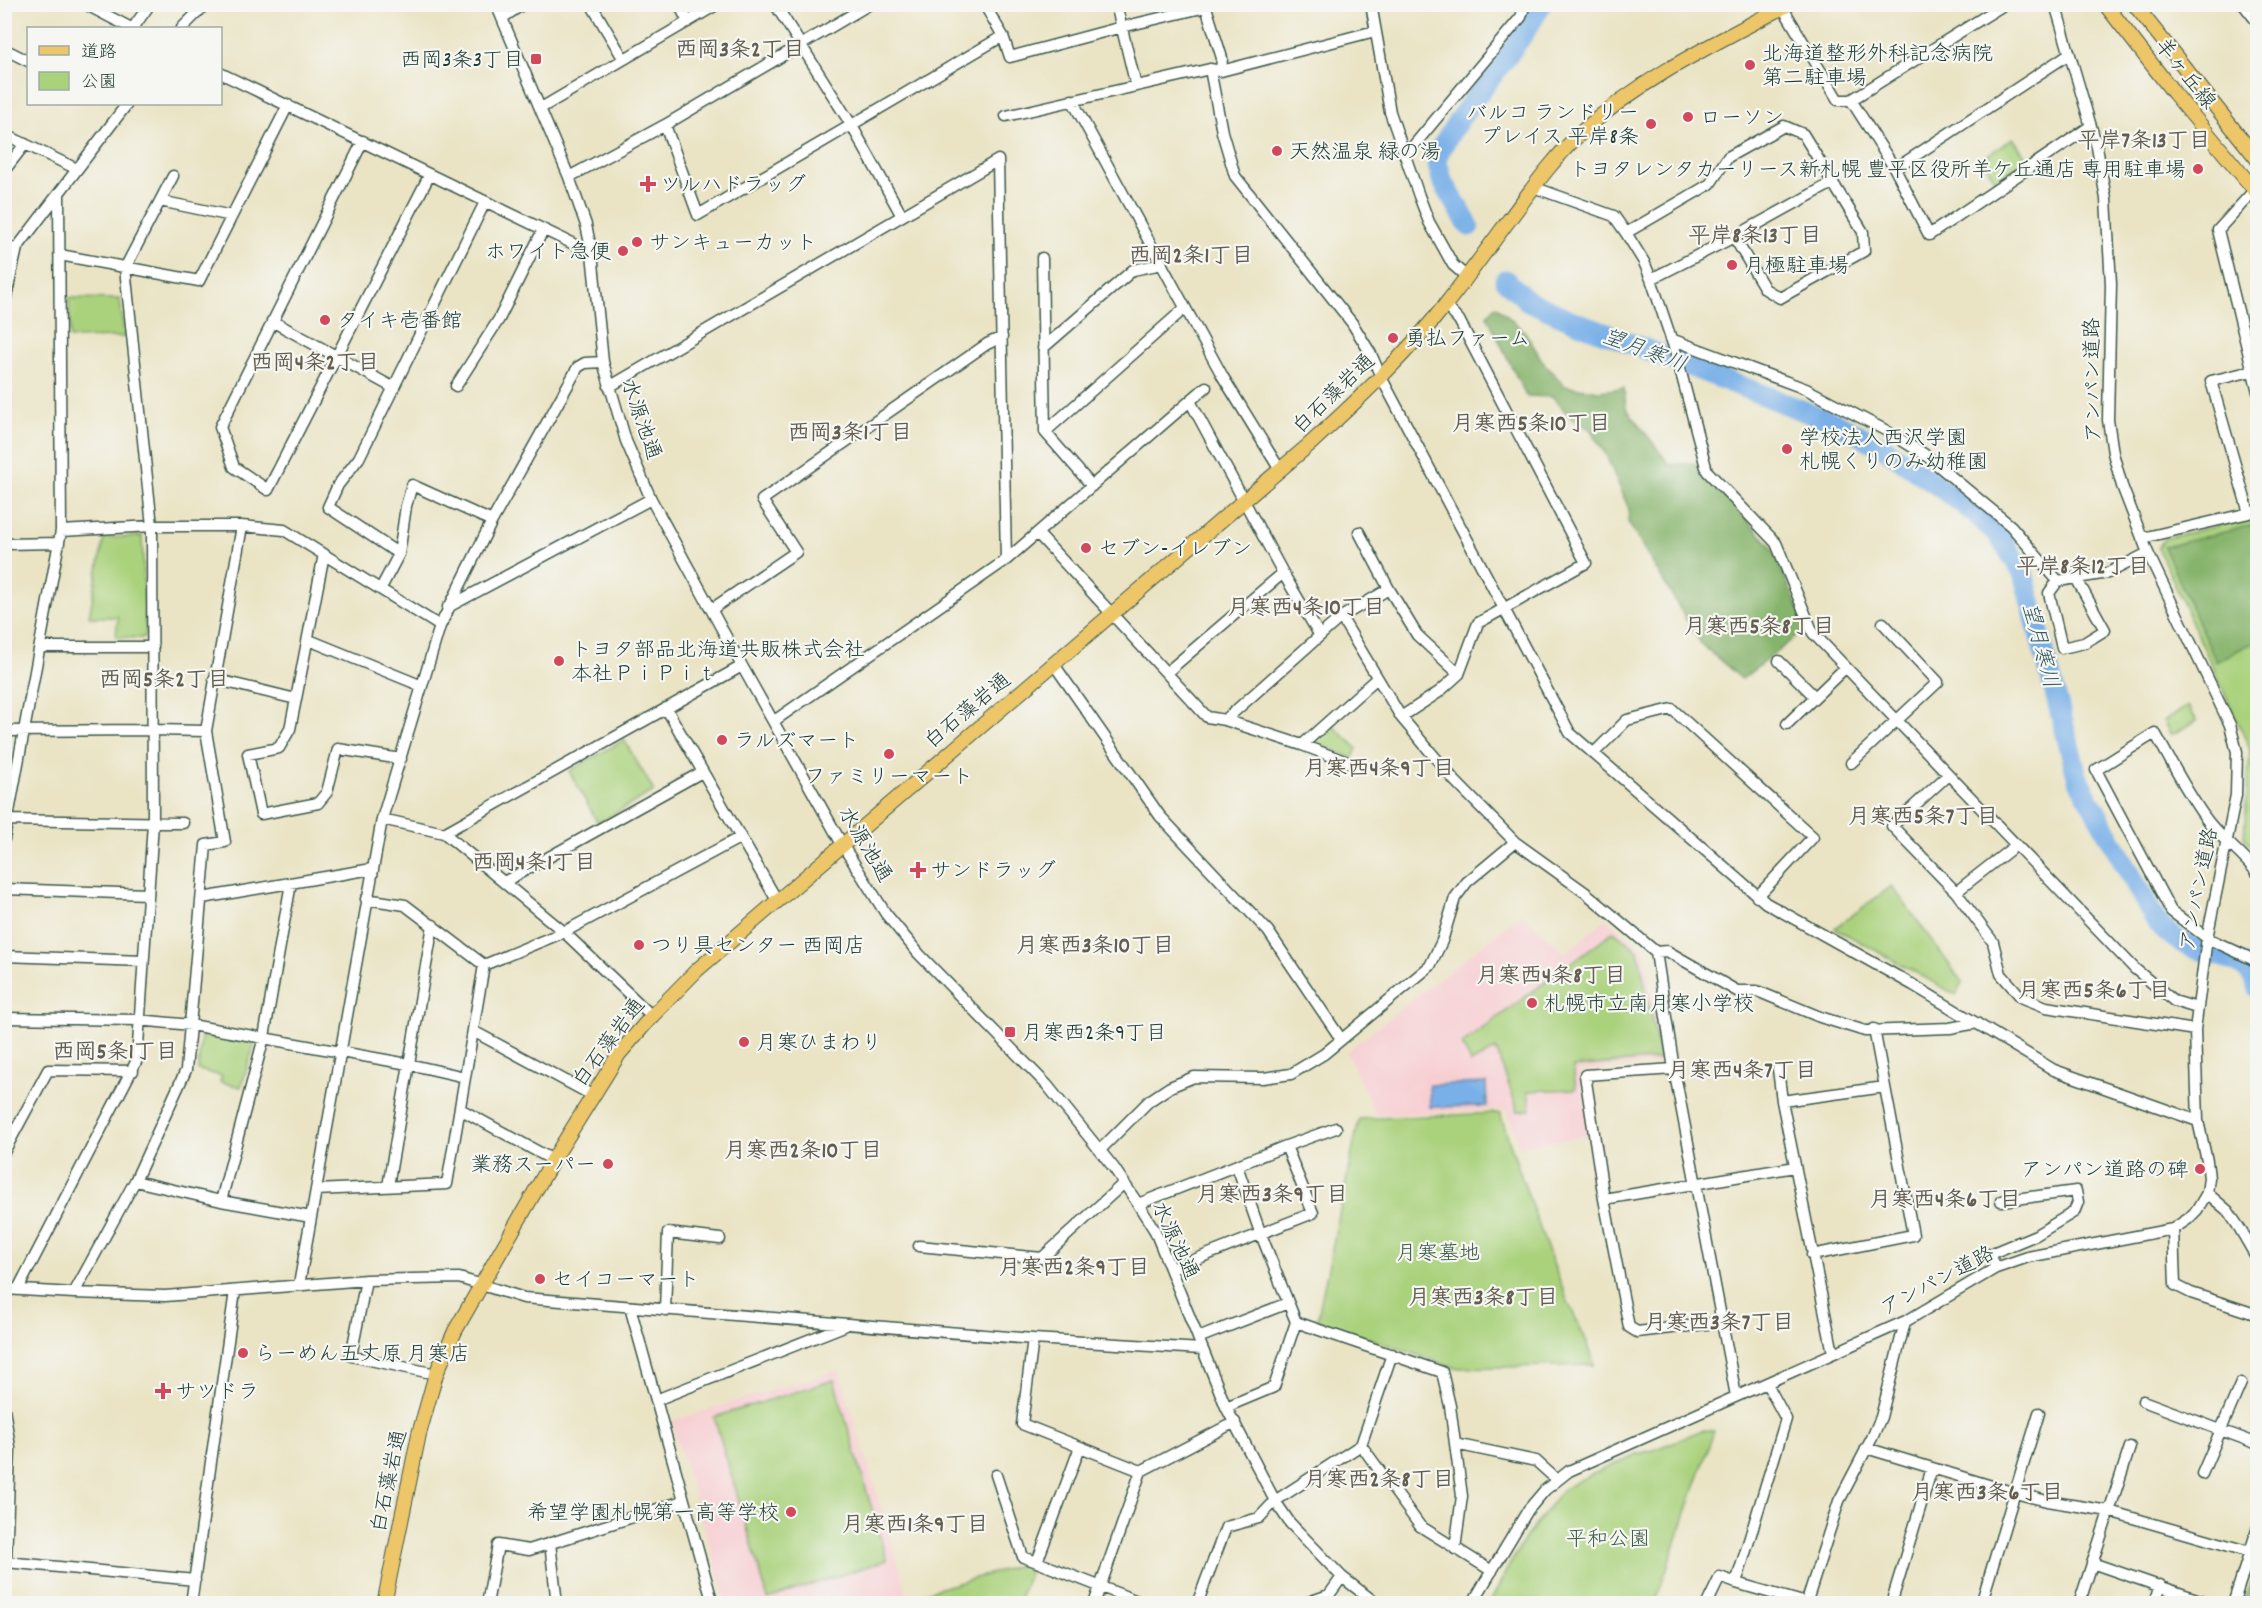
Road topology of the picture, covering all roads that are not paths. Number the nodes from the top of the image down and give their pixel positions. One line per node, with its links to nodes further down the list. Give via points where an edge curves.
1 (85, 4): 25 (street)
2 (150, 4): 26 (street)
3 (206, 4): 27 (street)
4 (496, 4): 22 (street, 水源池通)
5 (523, 4): 22 (street)
6 (591, 4): 34 (street)
7 (679, 4): 23 (street)
8 (718, 4): 23 (street)
9 (775, 4): 31 (street)
10 (870, 4): 31 (street)
11 (984, 4): 30 (street)
12 (1116, 4): 28 (street)
13 (1371, 4): 29 (street)
14 (1526, 4): 51 (street, via 1521,17)
15 (2005, 4): 40 (street)
16 (2055, 4): 33 (street, アンパン道路)
17 (2105, 4): 61 (main road, 羊ヶ丘線)
18 (2134, 4): 52 (main road, 羊ヶ丘線)
19 (2243, 4): 24 (street)
20 (1206, 6): 28 (street); 36 (street, via 1222,58)
21 (1786, 6): 40 (street, via 1838,100); 60 (main road, 白石藻岩通, via 1656,75 1620,100 1583,131)
22 (502, 18): 43 (street, 水源池通)
23 (688, 22): 34 (street)
24 (2258, 23)
25 (130, 27)
26 (133, 27)
27 (183, 27)
28 (1122, 27): 30 (street, via 1011,57); 38 (street)
29 (1375, 31): 36 (street); 51 (street, via 1390,112)
30 (1003, 36): 46 (street)
31 (801, 44): 45 (street); 46 (street)
32 (4, 49): 35 (street)
33 (2068, 54): 47 (street, アンパン道路); 54 (street)
34 (623, 58): 43 (street)
35 (27, 60)
36 (1215, 70): 38 (street); 89 (street, via 1222,132 1236,176 1352,323)
37 (222, 74): 42 (street)
38 (1136, 86): 39 (street)
39 (1072, 100): 44 (street); 75 (street)
40 (1851, 100): 54 (street)
41 (122, 105): 53 (street)
42 (288, 105): 49 (street); 65 (street)
43 (541, 108): 58 (street, 水源池通)
44 (1006, 116)
45 (665, 125): 46 (street, via 698,215); 58 (street)
46 (852, 126): 66 (street)
47 (2091, 126): 54 (street, via 1929,235); 108 (street, アンパン道路, via 2106,199 2111,285 2108,420 2122,486)
48 (4, 134): 50 (street)
49 (363, 141): 57 (street); 82 (street)
50 (25, 144): 53 (street); 55 (street)
51 (1405, 156): 77 (street, via 1429,222 1453,265)
52 (2258, 160)
53 (77, 169): 62 (street)
54 (1895, 169)
55 (4, 171)
56 (173, 176): 63 (street)
57 (429, 176): 64 (street); 86 (street)
58 (569, 177): 72 (street, 水源池通)
59 (1832, 183): 68 (street, via 1803,134 1784,126 1728,157 1710,184); 69 (street); 69 (street, via 1863,232 1864,251 1780,298 1765,289)
60 (1533, 187): 68 (street, via 1614,216); 77 (main road, 白石藻岩通)
61 (2256, 190): 88 (street, via 2218,230)
62 (59, 193): 70 (street); 73 (street)
63 (160, 201): 65 (street); 76 (street)
64 (485, 202): 67 (street); 93 (street)
65 (232, 216): 76 (street, via 200,281)
66 (902, 216): 83 (street, via 998,160); 91 (street)
67 (543, 230): 72 (street); 90 (street, via 499,320)
68 (1626, 233): 78 (street)
69 (1734, 237): 78 (street)
70 (17, 248): 71 (street); 80 (street)
71 (4, 249)
72 (592, 253): 87 (street, 水源池通)
73 (60, 255): 76 (street); 105 (street)
74 (1042, 258): 85 (street)
75 (1162, 264): 81 (street); 85 (street, via 1133,270)
76 (125, 268): 103 (street)
77 (1467, 277): 79 (main road, 白石藻岩通)
78 (1651, 279): 84 (street)
79 (1445, 305): 89 (main road, 白石藻岩通); 121 (street, via 1459,320 1586,563)
80 (4, 306)
81 (1185, 308): 96 (street); 97 (street)
82 (272, 321): 86 (street); 86 (street, via 220,427 234,467 268,490)
83 (1002, 338): 114 (street); 122 (street, via 762,500 796,552)
84 (1673, 344): 117 (street, via 1806,389 1924,454 2011,526); 134 (street, via 1707,471 1776,543 1813,633)
85 (1043, 348): 96 (street)
86 (337, 356): 93 (street)
87 (603, 362): 91 (street, 水源池通); 102 (street, via 585,363 578,368)
88 (2252, 371): 94 (street); 101 (street, via 2211,381)
89 (1381, 377): 97 (main road, 白石藻岩通); 121 (street)
90 (456, 386)
91 (609, 387): 99 (street, 水源池通, via 626,441)
92 (1206, 387): 95 (street)
93 (394, 388): 113 (street, via 359,458 338,484 328,507)
94 (2258, 392)
95 (1190, 401): 98 (street); 100 (street)
96 (1045, 432): 98 (street)
97 (1280, 470): 100 (main road, 白石藻岩通)
98 (1092, 486): 107 (street)
99 (651, 499): 120 (street); 122 (street, 水源池通)
100 (1245, 500): 115 (street); 123 (main road, 白石藻岩通)
101 (2254, 512): 108 (street)
102 (492, 521): 113 (street, via 412,485); 120 (street)
103 (152, 526): 104 (street); 105 (street); 130 (street)
104 (242, 526): 112 (street, via 284,530); 138 (street)
105 (61, 531): 109 (street)
106 (1359, 532): 119 (street)
107 (1038, 534): 114 (street); 123 (street)
108 (2142, 538): 111 (street, アンパン道路)
109 (59, 543): 110 (street); 129 (street)
110 (4, 544)
111 (2148, 553): 116 (street, via 2108,573); 167 (street, アンパン道路, via 2230,725 2237,769)
112 (324, 554): 118 (street); 128 (street)
113 (399, 554): 118 (street)
114 (1006, 560): 145 (street)
115 (1282, 573): 127 (street); 135 (street)
116 (2076, 578): 117 (street); 117 (street, via 2105,630 2084,643 2062,648 2049,593)
117 (2058, 581)
118 (381, 588): 126 (street)
119 (1389, 589): 124 (street); 136 (street, via 1417,635)
120 (448, 607): 126 (street)
121 (1504, 608): 136 (street, via 1478,623); 153 (street, via 1570,733)
122 (712, 609): 133 (street, 水源池通)
123 (1111, 614): 132 (main road, 白石藻岩通); 135 (street)
124 (1341, 617): 127 (street); 137 (street)
125 (1883, 623): 146 (street, via 1938,682)
126 (440, 626): 139 (street)
127 (1320, 636): 144 (street)
128 (309, 640): 139 (street); 141 (street)
129 (40, 647): 130 (street); 151 (street)
130 (153, 647): 148 (street)
131 (1779, 661): 140 (street)
132 (1053, 663): 169 (main road, 白石藻岩通); 199 (street, via 1160,816 1268,932)
133 (742, 666): 142 (street); 145 (street, 水源池通)
134 (1845, 668): 140 (street); 146 (street)
135 (1166, 673): 144 (street, via 1207,717)
136 (1459, 674): 143 (street)
137 (1377, 678): 143 (street); 152 (street)
138 (214, 679): 141 (street); 150 (street)
139 (422, 686): 154 (street)
140 (1815, 697): 147 (street)
141 (296, 699): 154 (street, via 290,729 279,748 248,754 261,814 318,803 327,792 338,749)
142 (666, 708): 157 (street); 163 (street)
143 (1401, 717): 166 (street, via 1455,781)
144 (1225, 720): 152 (street)
145 (774, 721): 169 (street, 水源池通)
146 (1896, 721): 156 (street); 158 (street)
147 (1787, 724)
148 (153, 730): 150 (street); 151 (street); 161 (street)
149 (4, 731): 151 (street)
150 (206, 731): 178 (street, via 225,842 206,845)
151 (24, 733): 160 (street)
152 (1302, 745): 155 (street)
153 (1594, 753): 177 (street); 177 (street, via 1627,720 1672,710 1813,837)
154 (401, 759): 159 (street)
155 (1350, 763)
156 (1851, 763)
157 (702, 772): 164 (street); 172 (street)
158 (1948, 775): 168 (street); 175 (street, via 1892,826)
159 (382, 819): 163 (street); 170 (street)
160 (6, 820): 161 (street); 165 (street)
161 (153, 823): 162 (street); 176 (street)
162 (183, 823)
163 (444, 833): 172 (street)
164 (741, 837): 180 (street); 182 (street)
165 (4, 839)
166 (1515, 842): 184 (street, via 1586,893); 199 (street, via 1467,882 1455,898 1430,966)
167 (2227, 843): 171 (street); 183 (street, アンパン道路); 183 (street, via 2208,822 2155,733 2096,770 2171,911)
168 (2016, 845): 175 (street); 189 (street, via 2135,969 2174,1001)
169 (843, 846): 180 (main road, 白石藻岩通); 213 (street, 水源池通, via 892,922 919,954 1047,1085)
170 (372, 869): 173 (street); 179 (street)
171 (2258, 874)
172 (504, 882): 182 (street)
173 (291, 883): 178 (street); 198 (street)
174 (4, 889): 176 (street)
175 (1956, 892): 196 (street, via 1994,942 2001,974 2020,997 2046,1007)
176 (148, 894): 186 (street)
177 (1757, 897): 193 (street)
178 (202, 898): 194 (street)
179 (366, 899): 181 (street, via 405,905); 200 (street)
180 (778, 902): 190 (main road, 白石藻岩通, via 697,970)
181 (433, 925): 188 (street); 201 (street)
182 (564, 932): 188 (street); 190 (street)
183 (2207, 941): 187 (street); 189 (street, アンパン道路)
184 (1656, 952): 195 (street, via 1666,951 1737,992 1757,990 1820,1017 1865,1031); 202 (street)
185 (4, 956): 186 (street)
186 (143, 961): 192 (street)
187 (2258, 964)
188 (484, 965): 197 (street)
189 (2197, 1008): 196 (street, アンパン道路)
190 (652, 1016): 207 (main road, 白石藻岩通)
191 (4, 1018): 192 (street)
192 (138, 1020): 194 (street); 204 (street)
193 (1977, 1023): 195 (street, via 1950,1028); 210 (street, via 2054,1070)
194 (191, 1025): 198 (street); 218 (street, via 186,1070)
195 (1874, 1029): 206 (street)
196 (2195, 1029): 210 (street, アンパン道路)
197 (473, 1031): 205 (street); 207 (street)
198 (264, 1037): 200 (street); 225 (street)
199 (1341, 1039): 213 (street, via 1291,1074 1263,1078 1194,1077 1170,1087 1149,1101)
200 (340, 1052): 201 (street); 222 (street)
201 (408, 1064): 205 (street); 221 (street)
202 (1674, 1069): 220 (street); 224 (street, via 1585,1075)
203 (1778, 1069): 208 (street)
204 (133, 1071): 214 (street, via 48,1070); 241 (street)
205 (465, 1077): 209 (street)
206 (1885, 1087): 208 (street); 233 (street, via 1913,1236)
207 (592, 1095): 215 (main road, 白石藻岩通)
208 (1782, 1101): 217 (street)
209 (460, 1109): 215 (street); 221 (street, via 447,1184)
210 (2198, 1120): 223 (street, アンパン道路, via 2209,1169)
211 (1336, 1128): 212 (street)
212 (1286, 1146): 216 (street); 230 (street, via 1313,1213)
213 (1100, 1150): 219 (street, 水源池通)
214 (4, 1152)
215 (553, 1160): 239 (main road, 白石藻岩通)
216 (1237, 1166): 227 (street); 230 (street)
217 (1795, 1167): 220 (street); 233 (street)
218 (135, 1181): 225 (street); 243 (street)
219 (1124, 1183): 227 (street, 水源池通); 232 (street, via 1042,1258)
220 (1695, 1183): 224 (street); 249 (street)
221 (388, 1186): 222 (street)
222 (316, 1190): 228 (street)
223 (2207, 1193): 229 (street, アンパン道路, via 2197,1210); 234 (street, via 2228,1211)
224 (1604, 1199): 249 (street, via 1629,1327 1637,1332)
225 (221, 1201): 228 (street)
226 (2001, 1201): 235 (street, via 2076,1191 2078,1202 2074,1212 2036,1235 1990,1254)
227 (1138, 1204): 236 (street, 水源池通)
228 (311, 1217): 238 (street)
229 (2173, 1229): 235 (street, アンパン道路, via 2028,1257); 247 (street, via 2175,1285)
230 (1260, 1232): 236 (street); 244 (street)
231 (720, 1239): 246 (street, via 668,1233)
232 (919, 1246)
233 (1812, 1255): 255 (street)
234 (2258, 1260)
235 (1996, 1268): 250 (street, アンパン道路)
236 (1171, 1269): 252 (street, 水源池通)
237 (366, 1281): 238 (street); 239 (street, via 459,1278); 257 (street, via 351,1356)
238 (300, 1285): 242 (street)
239 (482, 1285): 245 (street, via 524,1298); 257 (main road, 白石藻岩通)
240 (4, 1289): 241 (street)
241 (18, 1290): 243 (street)
242 (235, 1291): 243 (street, via 165,1296); 292 (street)
243 (74, 1293)
244 (1288, 1303): 248 (street); 252 (street)
245 (630, 1307): 246 (street); 261 (street)
246 (665, 1310): 251 (street)
247 (2258, 1315)
248 (1296, 1322): 256 (street); 263 (street, via 1274,1387)
249 (1724, 1322): 260 (street)
250 (1905, 1322): 255 (street, アンパン道路); 274 (street, via 1881,1417)
251 (847, 1325): 253 (street); 261 (street)
252 (1198, 1338): 254 (street, 水源池通)
253 (1033, 1339): 254 (street); 271 (street, via 1022,1424)
254 (1202, 1349): 263 (street, 水源池通)
255 (1833, 1353): 259 (street, アンパン道路)
256 (1392, 1354): 268 (street, via 1442,1372); 270 (street)
257 (436, 1374): 298 (main road, 白石藻岩通, via 419,1434)
258 (2241, 1383): 267 (street)
259 (1767, 1384): 260 (street, アンパン道路); 293 (street, via 1786,1419)
260 (1736, 1396): 279 (street, アンパン道路, via 1569,1471)
261 (656, 1400): 281 (street)
262 (2143, 1401): 267 (street)
263 (1226, 1407): 266 (street, 水源池通)
264 (4, 1408): 273 (street)
265 (2039, 1413): 280 (street)
266 (1234, 1422): 276 (street); 282 (street, 水源池通)
267 (2220, 1430): 269 (street); 277 (street)
268 (1455, 1444): 279 (street, via 1536,1461); 286 (street, via 1462,1496)
269 (2258, 1444)
270 (1361, 1445): 282 (street); 286 (street, via 1420,1526)
271 (1080, 1447): 276 (street); 288 (street)
272 (2130, 1447): 283 (street)
273 (7, 1448): 292 (street, via 6,1562)
274 (1866, 1448): 275 (street); 296 (street, via 1839,1501)
275 (1932, 1468): 280 (street); 309 (street)
276 (1141, 1471): 295 (street)
277 (2202, 1474)
278 (996, 1475): 288 (street, via 1023,1557)
279 (1557, 1480): 290 (street, アンパン道路, via 1528,1510)
280 (2015, 1493): 283 (street); 310 (street)
281 (683, 1501): 285 (street); 301 (street)
282 (1275, 1501): 291 (street, 水源池通); 304 (street, via 1259,1518 1226,1527)
283 (2109, 1511): 287 (street); 289 (street)
284 (2258, 1527): 287 (street)
285 (550, 1543): 299 (street, via 528,1550 498,1545); 300 (street)
286 (1455, 1549): 290 (street)
287 (2250, 1552): 314 (street)
288 (1037, 1562): 295 (street)
289 (2092, 1563): 294 (street); 311 (street)
290 (1492, 1571): 307 (street, アンパン道路)
291 (1342, 1577): 305 (street, via 1329,1595); 306 (street, 水源池通)
292 (195, 1580): 297 (street)
293 (1736, 1582): 296 (street); 308 (street, via 1720,1577)
294 (2160, 1585): 312 (street); 313 (street)
295 (1101, 1586): 302 (street); 303 (street)
296 (1808, 1603)
297 (192, 1604)
298 (384, 1604)
299 (487, 1604)
300 (557, 1604)
301 (713, 1604)
302 (1094, 1604)
303 (1145, 1604)
304 (1197, 1604)
305 (1302, 1604)
306 (1377, 1604)
307 (1472, 1604)
308 (1707, 1604)
309 (1891, 1604)
310 (1981, 1604)
311 (2079, 1604)
312 (2154, 1604)
313 (2211, 1604)
314 (2233, 1604)

